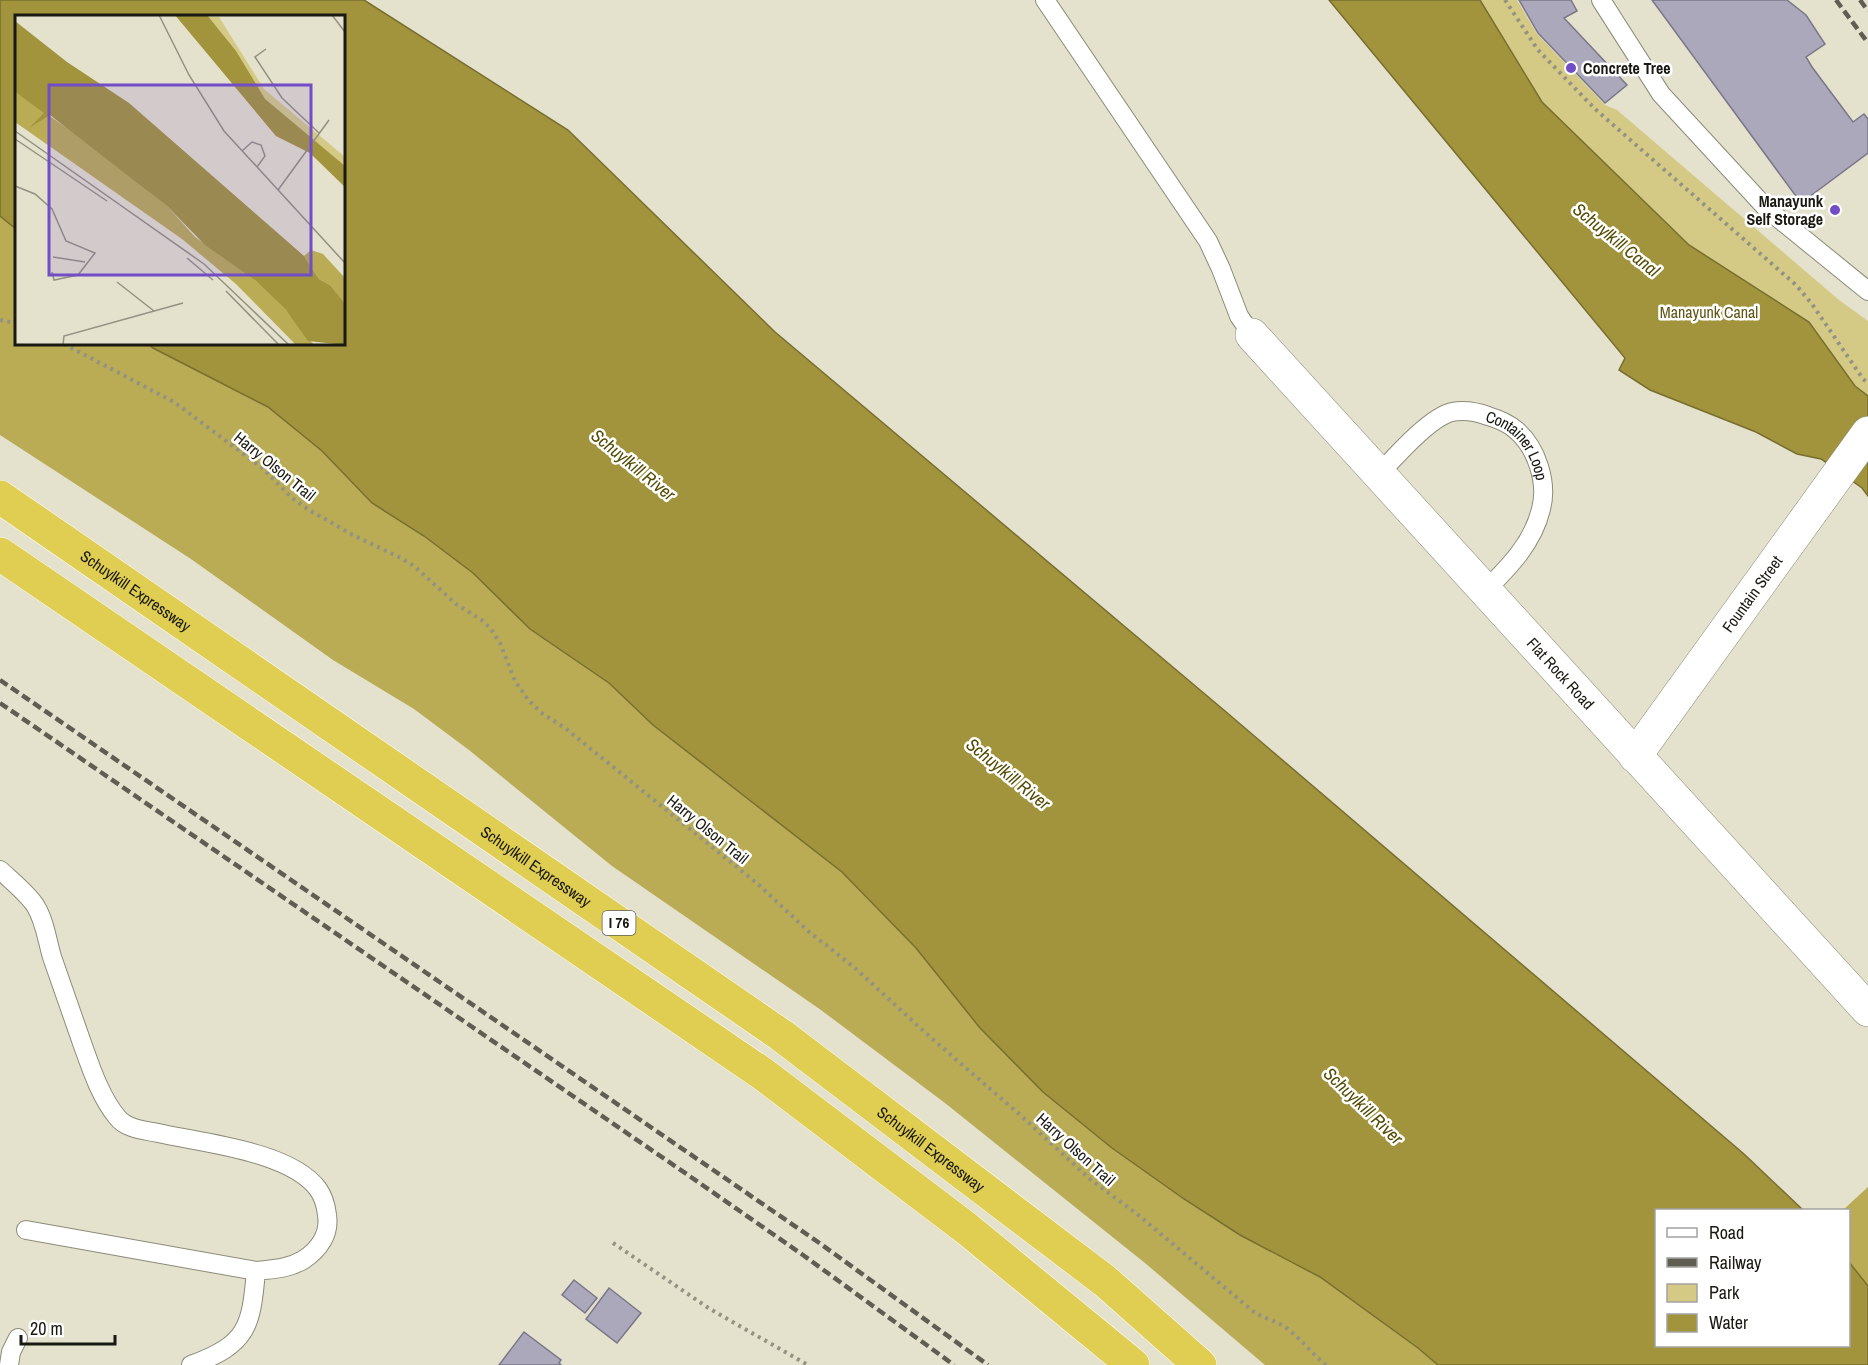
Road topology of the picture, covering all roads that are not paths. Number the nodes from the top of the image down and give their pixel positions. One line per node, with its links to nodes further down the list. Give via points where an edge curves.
1 (1045, 0): 4 (lane, via 1208,242 1239,316)
2 (1601, 0): 3 (lane, via 1661,94 1767,209)
3 (1868, 291)
4 (1252, 335): 6 (street, Flat Rock Road)
5 (1868, 433): 10 (street, Fountain Street)
6 (1379, 474): 9 (street, Flat Rock Road); 9 (lane, Container Loop, via 1418,435 1450,412 1481,414 1516,430 1530,446 1540,469 1542,509 1522,552)
7 (9, 503): 19 (highway, Schuylkill Expressway / I 76, via 781,1035 1105,1281)
8 (0, 554): 18 (highway, I 76, via 763,1074 966,1228)
9 (1485, 591): 10 (street, Flat Rock Road)
10 (1635, 756): 12 (street, Flat Rock Road)
11 (0, 870): 14 (lane, via 35,905 90,1067 119,1120 133,1128 257,1155 287,1166 319,1190 328,1221 318,1249 290,1268)
12 (1868, 1010)
13 (26, 1230): 14 (lane)
14 (256, 1271): 17 (lane, via 252,1312 242,1335 224,1350)
15 (18, 1338): 16 (lane)
16 (9, 1365)
17 (191, 1365)
18 (1133, 1365)
19 (1200, 1365)

